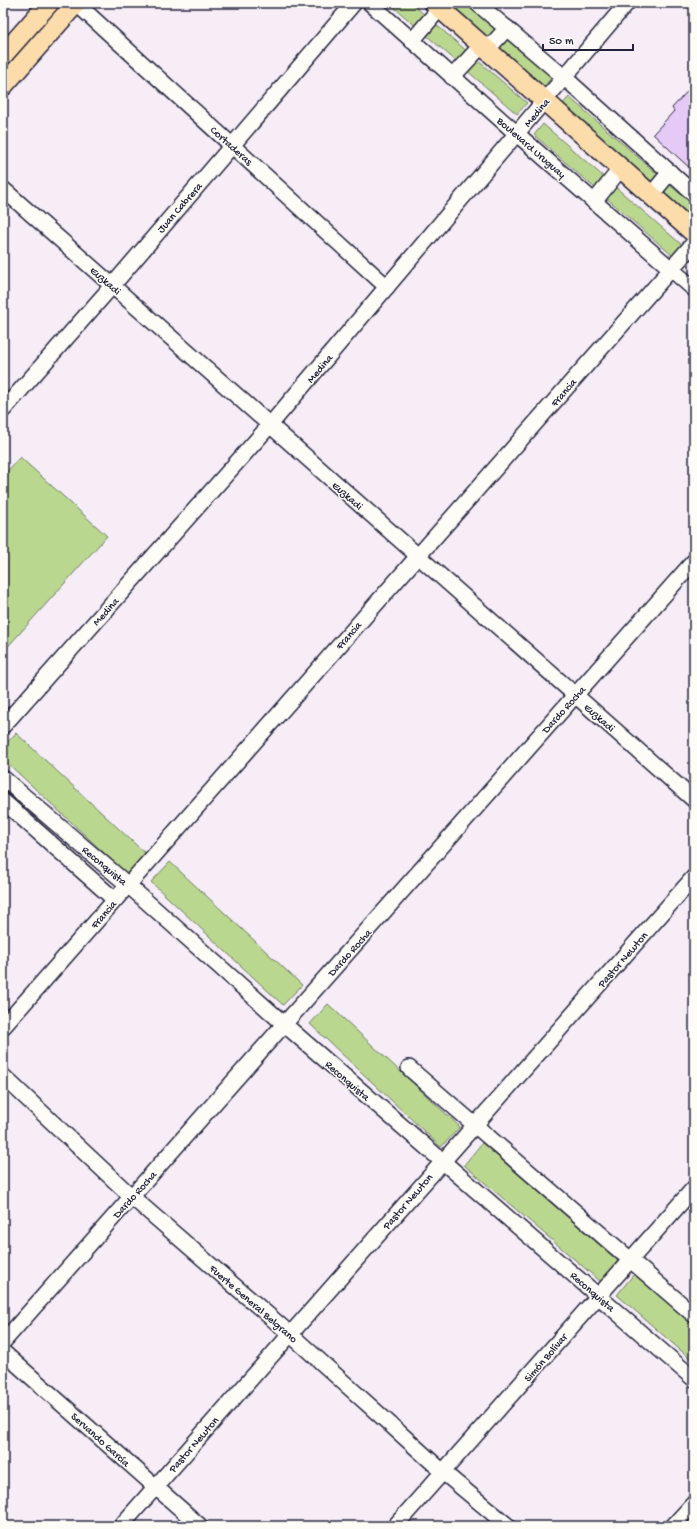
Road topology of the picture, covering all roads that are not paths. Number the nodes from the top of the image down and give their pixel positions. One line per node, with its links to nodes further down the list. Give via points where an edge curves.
1 (49, 3): 11 (main road)
2 (76, 3): 14 (main road); 17 (street, Cortaderas)
3 (354, 3): 17 (street, Juan Cabrera)
4 (370, 3): 9 (street, Boulevard Uruguay)
5 (477, 3): 8 (street)
6 (627, 3): 13 (street, Medina)
7 (437, 6): 9 (street); 10 (main road)
8 (507, 28): 10 (street); 13 (street)
9 (412, 41): 12 (street, Boulevard Uruguay)
10 (484, 47): 12 (street); 15 (main road)
11 (3, 55)
12 (452, 77): 16 (street, Boulevard Uruguay)
13 (565, 78): 15 (street, Medina); 19 (street)
14 (3, 86)
15 (545, 101): 16 (street, Medina); 18 (main road)
16 (517, 134): 23 (street, Boulevard Uruguay); 28 (street, Medina)
17 (232, 146): 27 (street, Juan Cabrera); 28 (street, Cortaderas)
18 (621, 168): 22 (main road); 23 (street)
19 (670, 172): 21 (street); 22 (street)
20 (3, 189): 27 (street, Euzkadi)
21 (694, 194)
22 (651, 195): 24 (main road)
23 (594, 202): 26 (street, Boulevard Uruguay)
24 (694, 233)
25 (694, 242): 26 (street, Francia)
26 (671, 269): 29 (street, Boulevard Uruguay); 32 (street, Francia)
27 (112, 286): 30 (street, Juan Cabrera); 31 (street, Euzkadi)
28 (387, 287): 31 (street, Medina)
29 (694, 290)
30 (3, 410)
31 (270, 425): 32 (street, Euzkadi); 35 (street, Medina)
32 (418, 556): 34 (street, Euzkadi); 40 (street, Francia)
33 (694, 561): 34 (street, Dardo Rocha)
34 (576, 695): 37 (street, Euzkadi); 42 (street, Dardo Rocha)
35 (3, 726)
36 (3, 778): 40 (street, Reconquista)
37 (694, 800)
38 (3, 801): 41 (street)
39 (694, 877): 46 (street, Pastor Newton)
40 (128, 885): 41 (street, Francia); 42 (street, Reconquista)
41 (115, 900): 43 (street, Francia)
42 (284, 1024): 47 (street, Reconquista); 49 (street, Dardo Rocha)
43 (3, 1027)
44 (409, 1068): 46 (street)
45 (3, 1076): 49 (street, Fuerte General Belgrano)
46 (474, 1126): 47 (street, Pastor Newton); 50 (street)
47 (442, 1162): 51 (street, Reconquista); 53 (street, Pastor Newton)
48 (694, 1188): 50 (street, Simón Bolívar)
49 (132, 1196): 53 (street, Fuerte General Belgrano); 54 (street, Dardo Rocha)
50 (630, 1260): 51 (street, Simón Bolívar); 52 (street)
51 (599, 1296): 56 (street, Reconquista); 57 (street, Simón Bolívar)
52 (694, 1315)
53 (290, 1334): 57 (street, Fuerte General Belgrano); 58 (street, Pastor Newton)
54 (3, 1342)
55 (3, 1352): 58 (street, Servando García)
56 (694, 1379)
57 (443, 1472): 62 (street, Simón Bolívar); 63 (street, Fuerte General Belgrano)
58 (155, 1487): 60 (street, Pastor Newton); 61 (street, Servando García)
59 (694, 1503): 64 (street)
60 (121, 1526)
61 (200, 1526)
62 (395, 1526)
63 (508, 1526)
64 (673, 1526)

